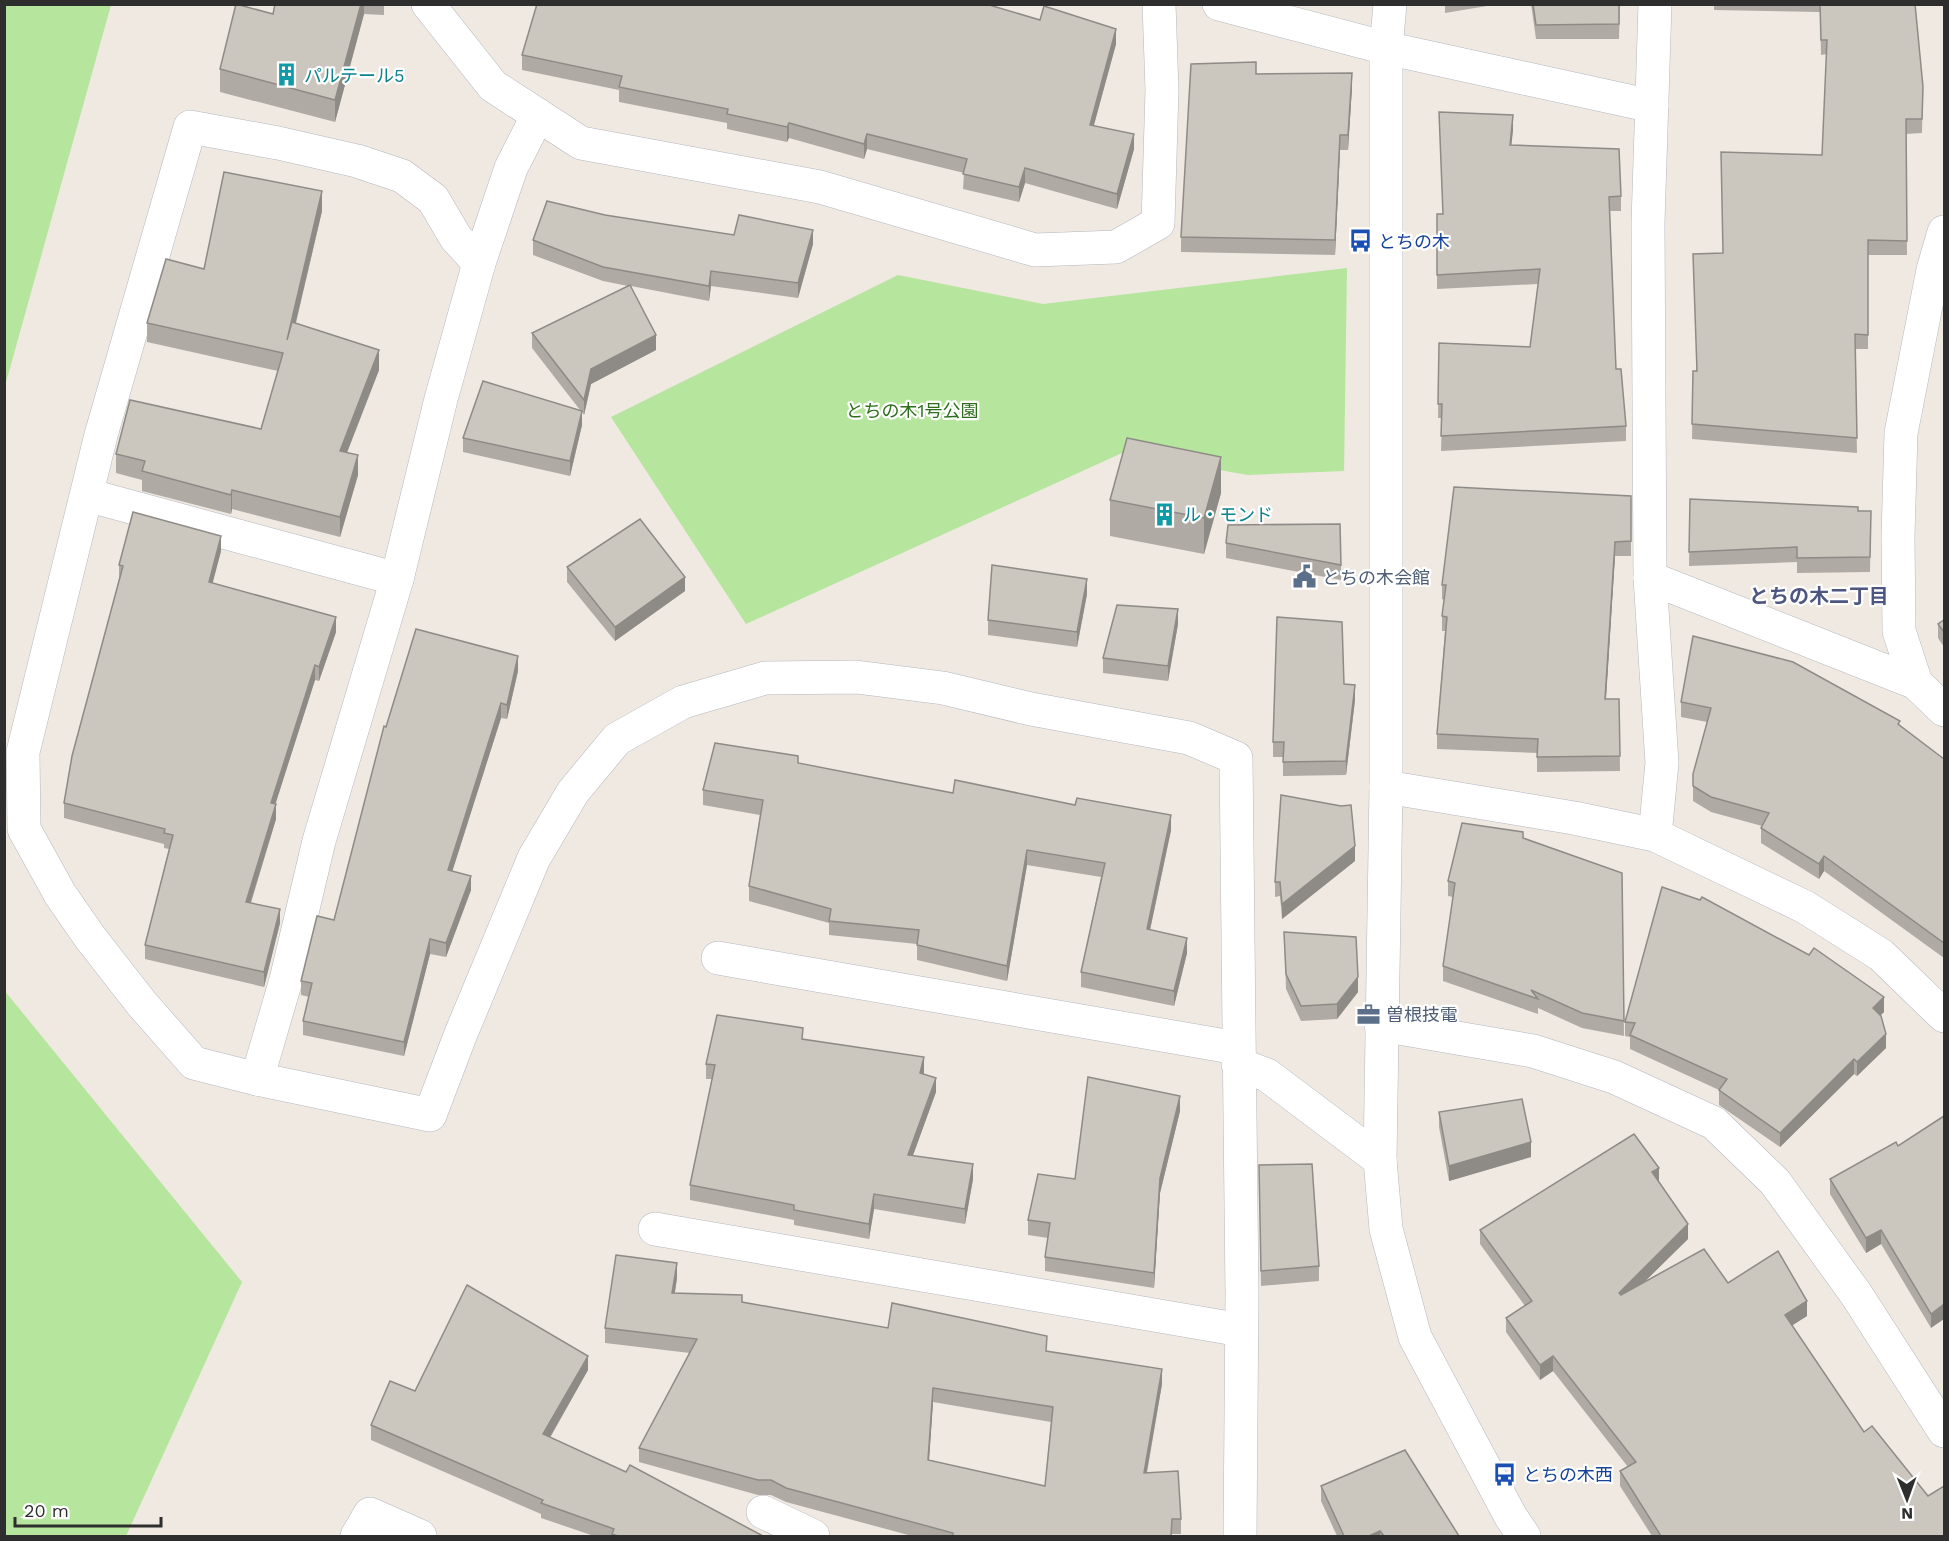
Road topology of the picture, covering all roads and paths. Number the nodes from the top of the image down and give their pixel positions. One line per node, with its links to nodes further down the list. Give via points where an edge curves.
1 (428, 4): 8 (street, via 493,86)
2 (1159, 4): 8 (street, via 1162,90 1158,223 1116,247 1035,250 820,188 581,143)
3 (1219, 4): 6 (street)
4 (1390, 4): 6 (street)
5 (1655, 4): 7 (street)
6 (1386, 48): 7 (street); 16 (street)
7 (1652, 106): 12 (street, via 1648,222)
8 (538, 115): 10 (street, via 511,168)
9 (1944, 232): 14 (street, via 1901,433 1899,631)
10 (479, 263): 11 (street, via 456,238 433,199 402,176 278,142 190,127); 13 (street)
11 (87, 495): 13 (street); 22 (street, via 23,752 24,829 89,936 194,1063)
12 (1650, 578): 14 (street); 17 (street, via 1662,763)
13 (397, 579): 22 (street, via 319,841)
14 (1916, 684): 15 (street)
15 (1944, 710)
16 (1386, 787): 17 (street); 20 (street)
17 (1654, 835): 19 (street, via 1805,907 1881,955)
18 (718, 957): 21 (street)
19 (1944, 1016)
20 (1381, 1025): 23 (street); 26 (street, via 1533,1051 1614,1077 1714,1124 1775,1182 1856,1294)
21 (1238, 1056): 22 (street, via 1236,758 1189,738 1031,710 943,688 856,677 765,678 683,702 617,739 573,792 534,858 430,1115); 23 (street); 25 (street)
22 (257, 1079)
23 (1380, 1160): 32 (street, via 1386,1229 1415,1337)
24 (655, 1229): 25 (street)
25 (1241, 1330): 31 (street)
26 (1944, 1431)
27 (763, 1512): 30 (street)
28 (357, 1536): 29 (street, via 370,1514)
29 (420, 1536)
30 (813, 1536)
31 (1240, 1536)
32 (1524, 1536)

